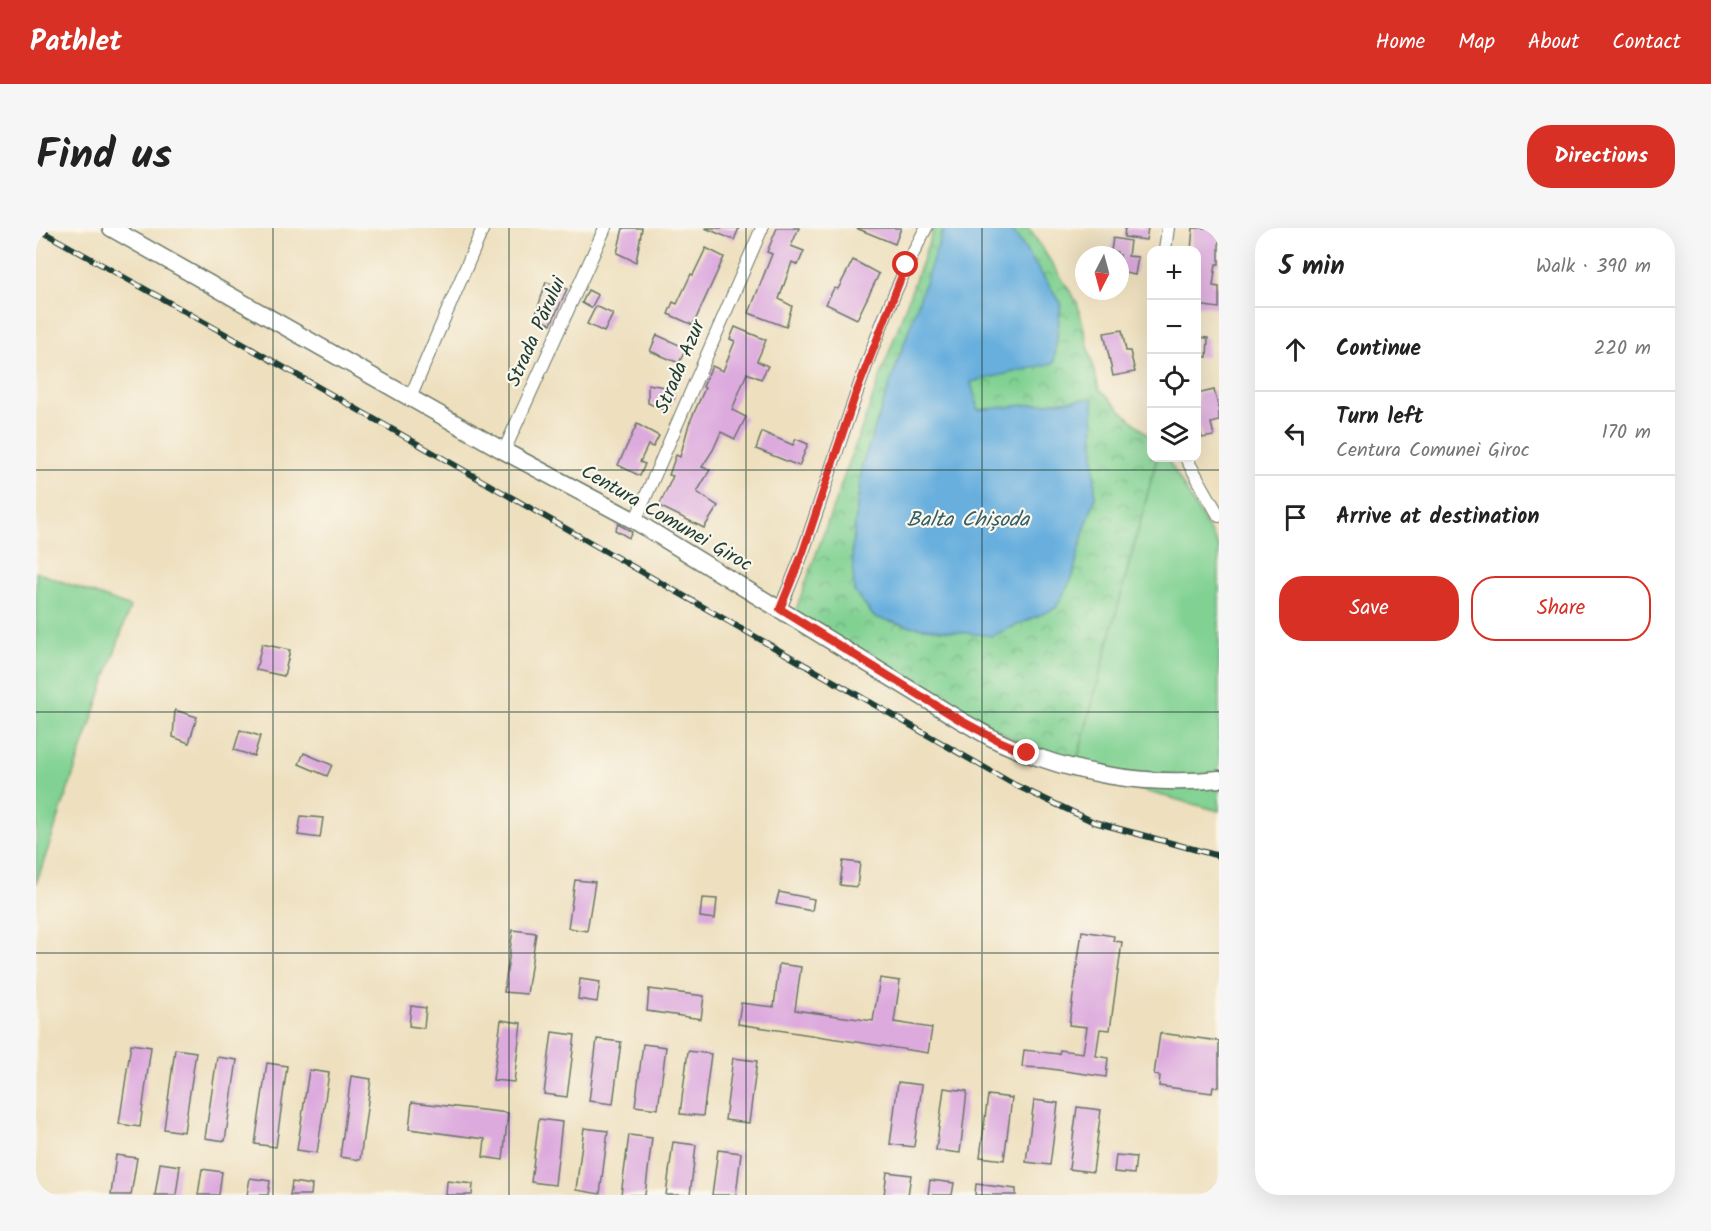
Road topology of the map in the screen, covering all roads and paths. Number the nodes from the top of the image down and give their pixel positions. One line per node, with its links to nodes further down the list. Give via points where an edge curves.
1 (111, 228): 8 (main road, Centura Comunei Giroc)
2 (483, 228): 8 (street)
3 (605, 228): 9 (street, Strada Părului)
4 (762, 228): 12 (street, Strada Azur)
5 (926, 228): 13 (street, via 906,265 855,396)
6 (1168, 228): 7 (street)
7 (1165, 246)
8 (410, 398): 9 (main road, Centura Comunei Giroc)
9 (504, 451): 12 (main road, Centura Comunei Giroc)
10 (1188, 462): 11 (street)
11 (1219, 516)
12 (635, 521): 13 (main road, Centura Comunei Giroc)
13 (780, 609): 14 (main road, Centura Comunei Giroc, via 960,720 1027,753 1105,775)
14 (1219, 779)

